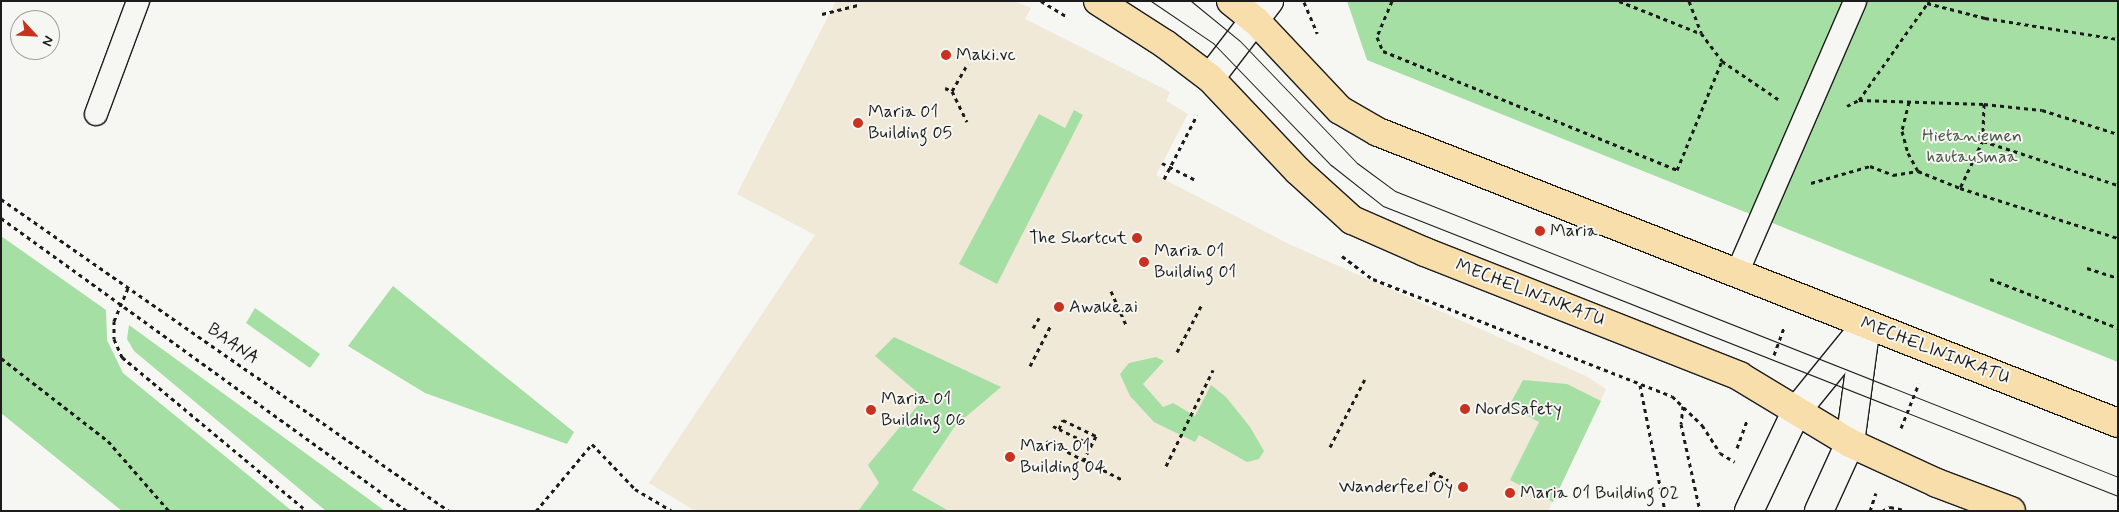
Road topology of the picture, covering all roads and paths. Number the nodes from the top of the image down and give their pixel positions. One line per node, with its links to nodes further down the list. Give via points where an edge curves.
1 (138, 1): 24 (lane)
2 (1098, 1): 17 (main road, MECHELININKATU, via 1165,44)
3 (1231, 1): 9 (main road, MECHELININKATU)
4 (1392, 1): 13 (path, via 1377,37 1383,51 1677,170)
5 (1619, 1): 11 (path)
6 (1855, 1): 40 (lane)
7 (1928, 1): 12 (path, via 1927,4 1985,18)
8 (858, 4): 10 (path)
9 (1263, 11): 17 (main road); 40 (main road, MECHELININKATU, via 1340,110 1378,132)
10 (822, 14)
11 (1701, 33)
12 (2118, 39)
13 (1722, 61)
14 (968, 62): 16 (path)
15 (956, 68): 16 (path)
16 (962, 71): 19 (path)
17 (1210, 78): 60 (main road, MECHELININKATU, via 1298,171 1352,220 1424,252 1739,376)
18 (945, 88): 19 (path)
19 (952, 91): 25 (path)
20 (1859, 100): 21 (path)
21 (1910, 102): 22 (path); 30 (path, via 1902,131 1908,153)
22 (1984, 104): 26 (path, via 2042,110); 27 (path)
23 (1200, 109): 29 (path)
24 (96, 114)
25 (967, 122)
26 (2118, 134)
27 (1983, 140): 34 (path); 35 (path)
28 (1162, 163): 29 (path)
29 (1170, 167): 31 (path); 32 (path)
30 (1918, 171): 33 (path, via 1893,175 1870,166); 35 (path)
31 (1164, 179)
32 (1197, 181)
33 (1803, 185)
34 (2118, 185)
35 (1960, 188): 38 (path)
36 (1, 199): 43 (path, BAANA)
37 (1, 218): 45 (path)
38 (2118, 238)
39 (2087, 268): 41 (path)
40 (1737, 273): 50 (main road, MECHELININKATU)
41 (2118, 278)
42 (1990, 279): 52 (path)
43 (128, 288): 45 (path); 78 (path, BAANA)
44 (1111, 291): 49 (path)
45 (121, 304): 76 (path, via 114,320 114,339 122,357); 77 (path)
46 (1201, 306): 54 (path)
47 (1039, 318): 51 (path)
48 (1051, 325): 56 (path)
49 (1126, 325)
50 (1866, 325): 53 (main road, MECHELININKATU); 60 (main road); 65 (main road)
51 (1033, 328)
52 (2118, 328)
53 (1932, 351): 61 (main road, MECHELININKATU); 70 (path)
54 (1177, 352)
55 (1, 358): 75 (path, via 108,441)
56 (1030, 366)
57 (1213, 370): 71 (path)
58 (1365, 378): 67 (path)
59 (1683, 406): 68 (path, via 1702,425); 81 (path, via 1672,396 1640,384); 82 (path, via 1681,424)
60 (1797, 410): 65 (main road, MECHELININKATU); 83 (main road)
61 (2118, 423)
62 (1053, 426): 63 (path)
63 (1059, 429): 66 (path); 66 (path, via 1063,420 1096,436)
64 (1046, 440): 69 (path)
65 (1850, 443): 70 (main road, MECHELININKATU); 84 (main road)
66 (1092, 445): 69 (path)
67 (1330, 447)
68 (1720, 453)
69 (1084, 460): 72 (path)
70 (1889, 460): 85 (path); 88 (main road, MECHELININKATU, via 1937,483)
71 (1166, 466)
72 (1123, 480)
73 (1448, 480): 74 (path, via 1432,472)
74 (1424, 491)
75 (169, 511)
76 (307, 511)
77 (407, 511)
78 (449, 511)
79 (536, 511): 80 (path, via 592,444 635,489)
80 (672, 511)
81 (1665, 511)
82 (1700, 511)
83 (1749, 511)
84 (1819, 511)
85 (1870, 511)
86 (1882, 511): 87 (path, via 1890,507)
87 (1908, 511)
88 (2011, 511)

